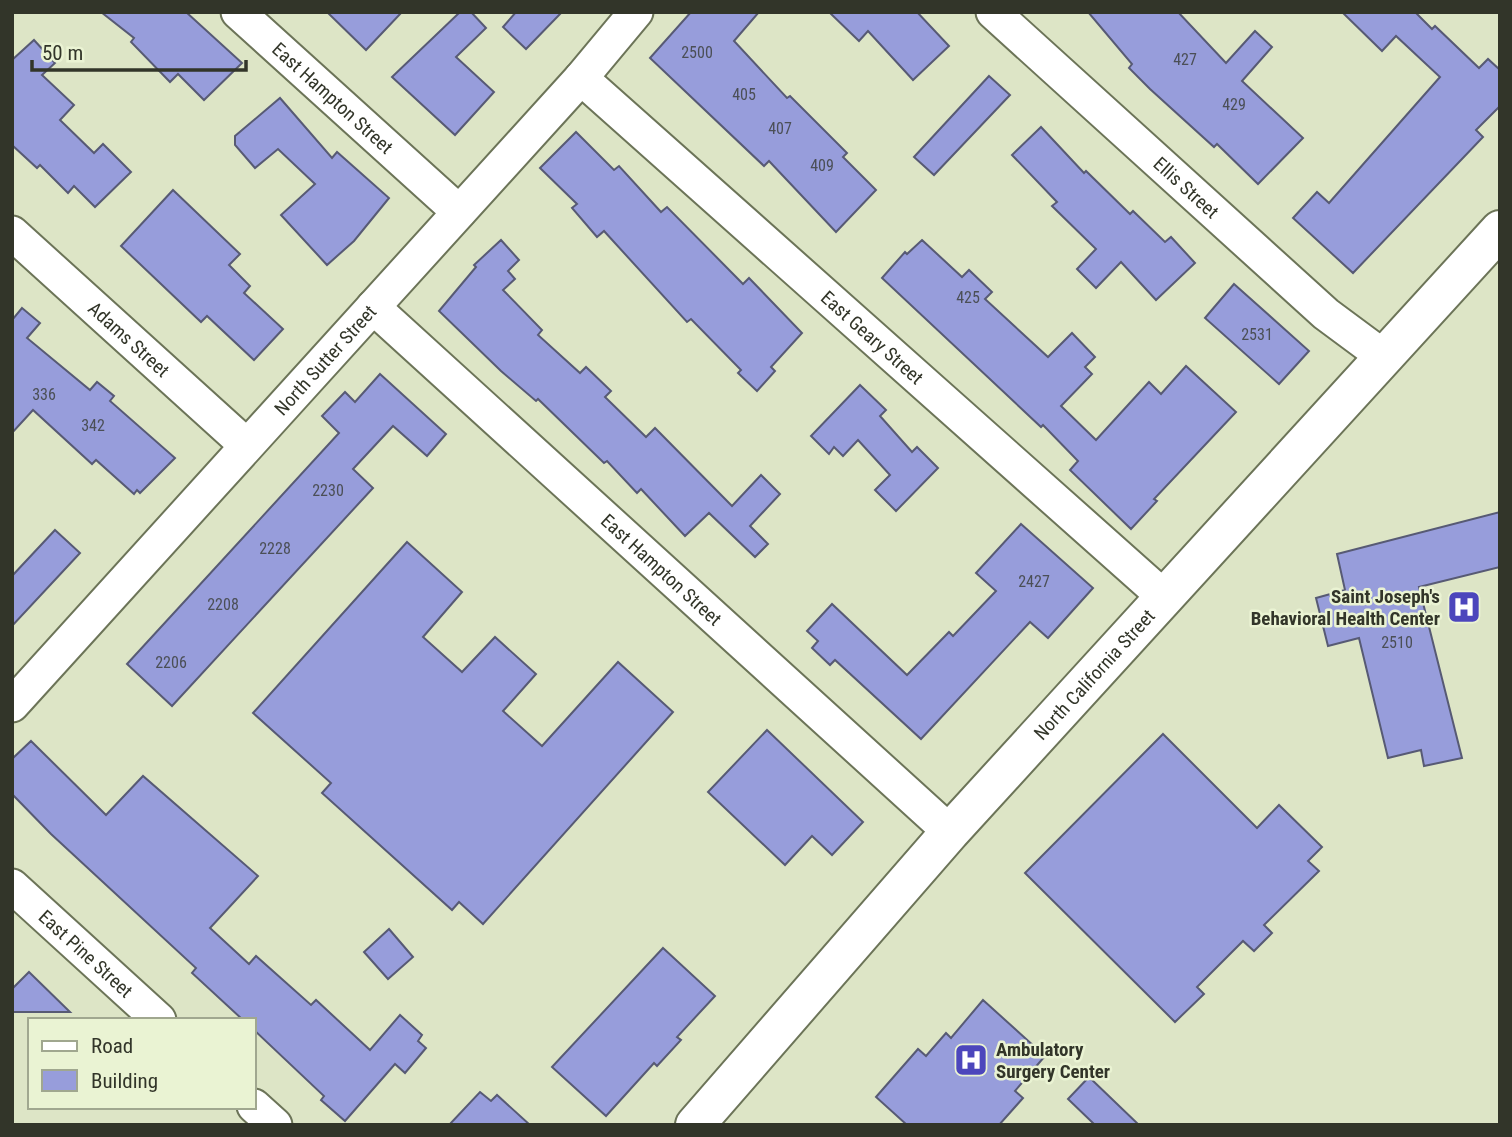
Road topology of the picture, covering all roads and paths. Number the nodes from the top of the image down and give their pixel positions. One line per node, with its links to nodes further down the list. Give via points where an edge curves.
1 (238, 12): 5 (street, East Hampton Street)
2 (636, 12): 4 (street, North Sutter Street)
3 (993, 12): 9 (street, Ellis Street, via 1326,314)
4 (580, 78): 5 (street, North Sutter Street); 11 (street, East Geary Street)
5 (458, 212): 8 (street, North Sutter Street)
6 (1500, 230): 9 (street, North California Street)
7 (12, 233): 10 (street, Adams Street)
8 (373, 307): 10 (street, North Sutter Street); 13 (street, East Hampton Street)
9 (1384, 357): 11 (street, North California Street)
10 (246, 445): 12 (street, North Sutter Street)
11 (1163, 596): 13 (street, North California Street)
12 (12, 705)
13 (950, 832): 18 (street, North California Street)
14 (12, 886): 15 (street, East Pine Street)
15 (157, 1018)
16 (256, 1108): 17 (street)
17 (275, 1125)
18 (695, 1125)

